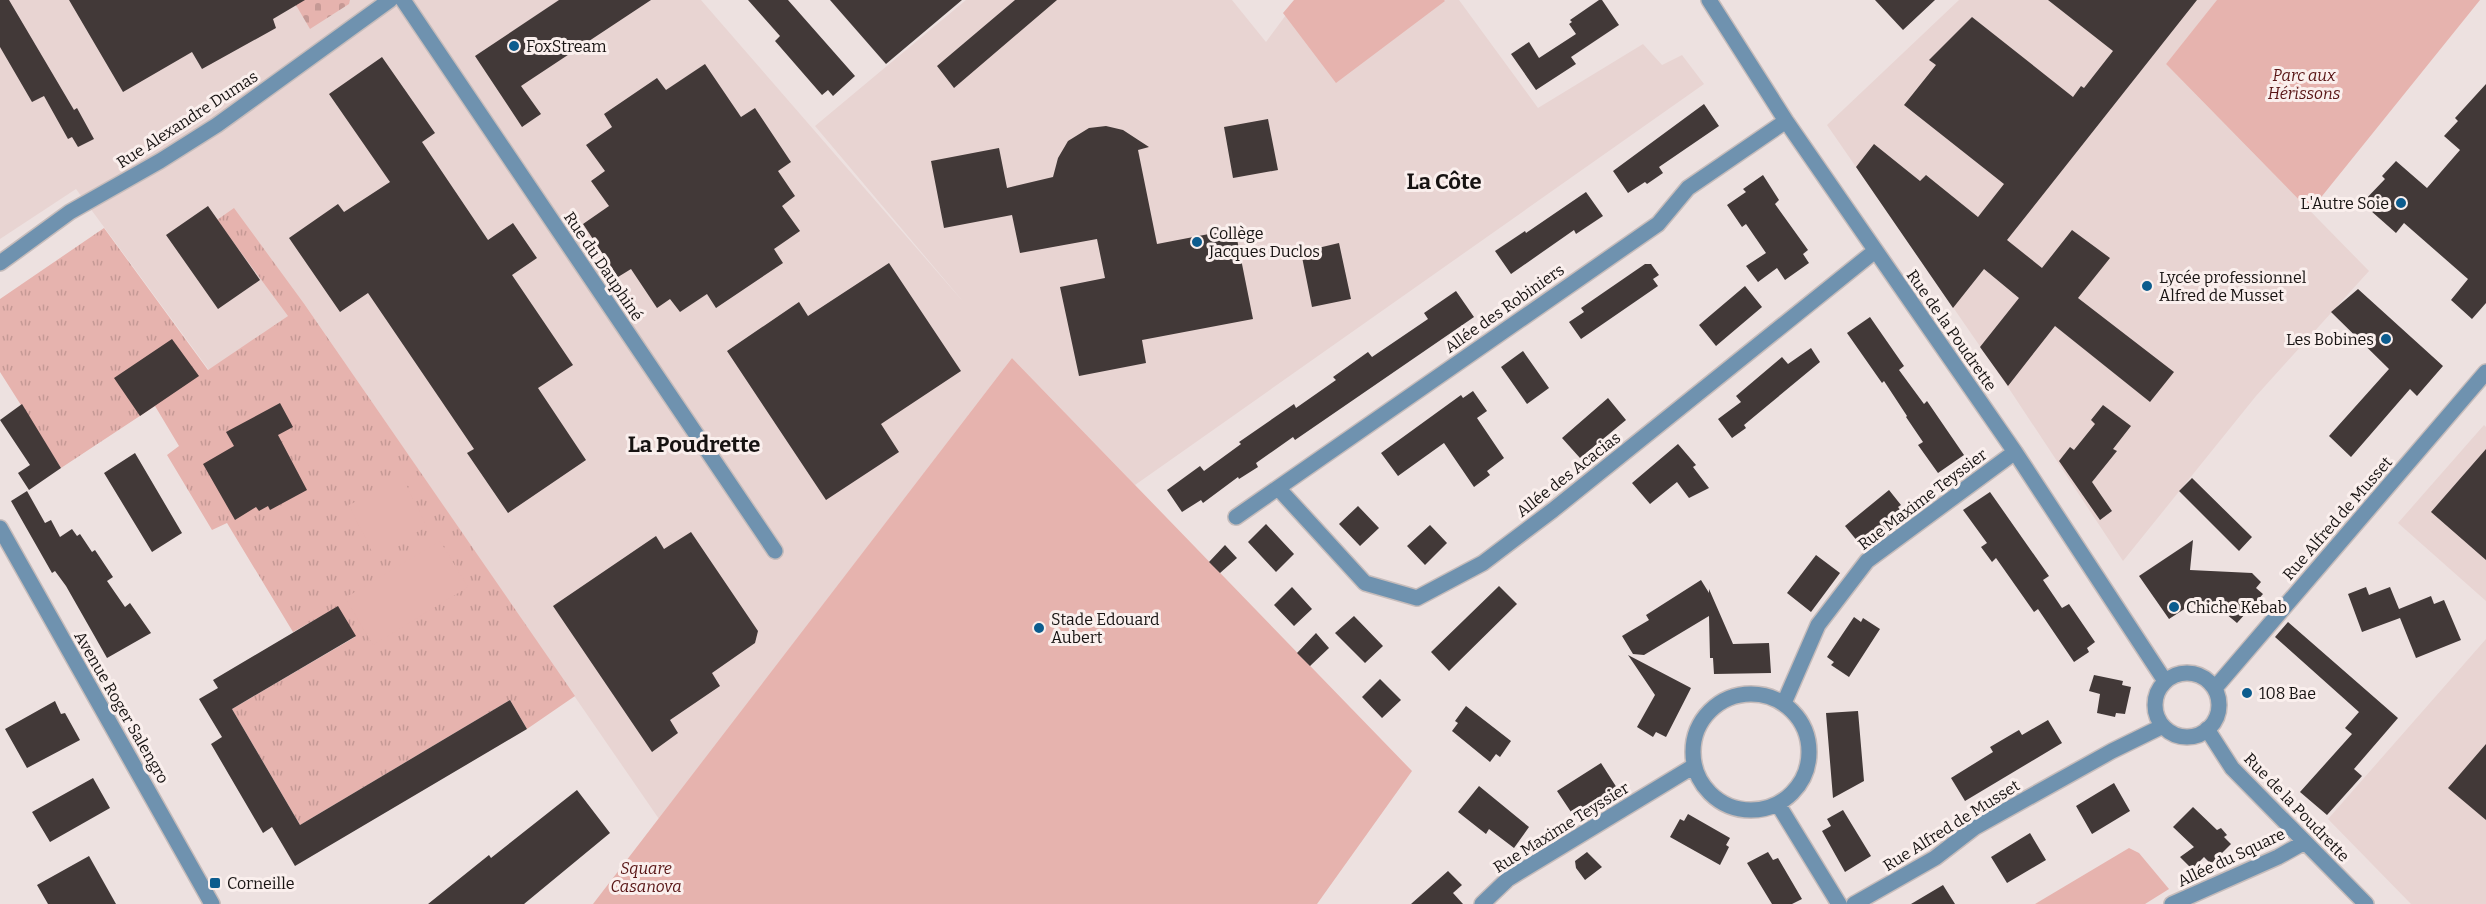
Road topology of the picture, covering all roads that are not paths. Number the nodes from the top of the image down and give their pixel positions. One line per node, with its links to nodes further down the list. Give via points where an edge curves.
1 (390, 0): 6 (street, Rue Alexandre Dumas, via 217,125 70,212)
2 (403, 0): 12 (street, Rue du Dauphiné)
3 (1709, 0): 4 (street, Rue de la Poudrette)
4 (1786, 121): 5 (street, Rue de la Poudrette); 9 (street, Allée des Robiniers, via 1688,188 1658,224)
5 (1875, 251): 8 (street, Rue de la Poudrette); 9 (street, Allée des Acacias, via 1536,523 1483,563 1417,598 1365,583)
6 (0, 263)
7 (2486, 372): 14 (street, Rue Alfred de Musset)
8 (2015, 452): 13 (street, Rue de la Poudrette); 15 (street, Rue Maxime Teyssier, via 1867,561 1818,625)
9 (1278, 488): 10 (street, Allée des Robiniers)
10 (1236, 517)
11 (0, 528): 21 (street, Avenue Roger Salengro)
12 (775, 551)
13 (2165, 681): 14 (street, via 2191,673); 16 (street, via 2155,708)
14 (2215, 687): 17 (street, via 2218,714)
15 (1784, 703): 18 (street, via 1753,693 1718,704 1704,719 1696,736); 19 (street, via 1801,722 1809,742 1810,760 1804,779)
16 (2163, 726): 17 (street, via 2190,737); 24 (street, Rue Alfred de Musset, via 1974,828 1935,858)
17 (2208, 729): 20 (street, Rue de la Poudrette, via 2232,768)
18 (1694, 766): 19 (street, via 1701,783 1714,797 1732,807 1742,810); 22 (street, Rue Maxime Teyssier, via 1508,879)
19 (1779, 806): 23 (street)
20 (2305, 842): 25 (street, Allée du Square); 26 (street, Rue de la Poudrette)
21 (212, 904)
22 (1482, 904)
23 (1839, 904)
24 (1854, 904)
25 (2172, 904)
26 (2366, 904)

